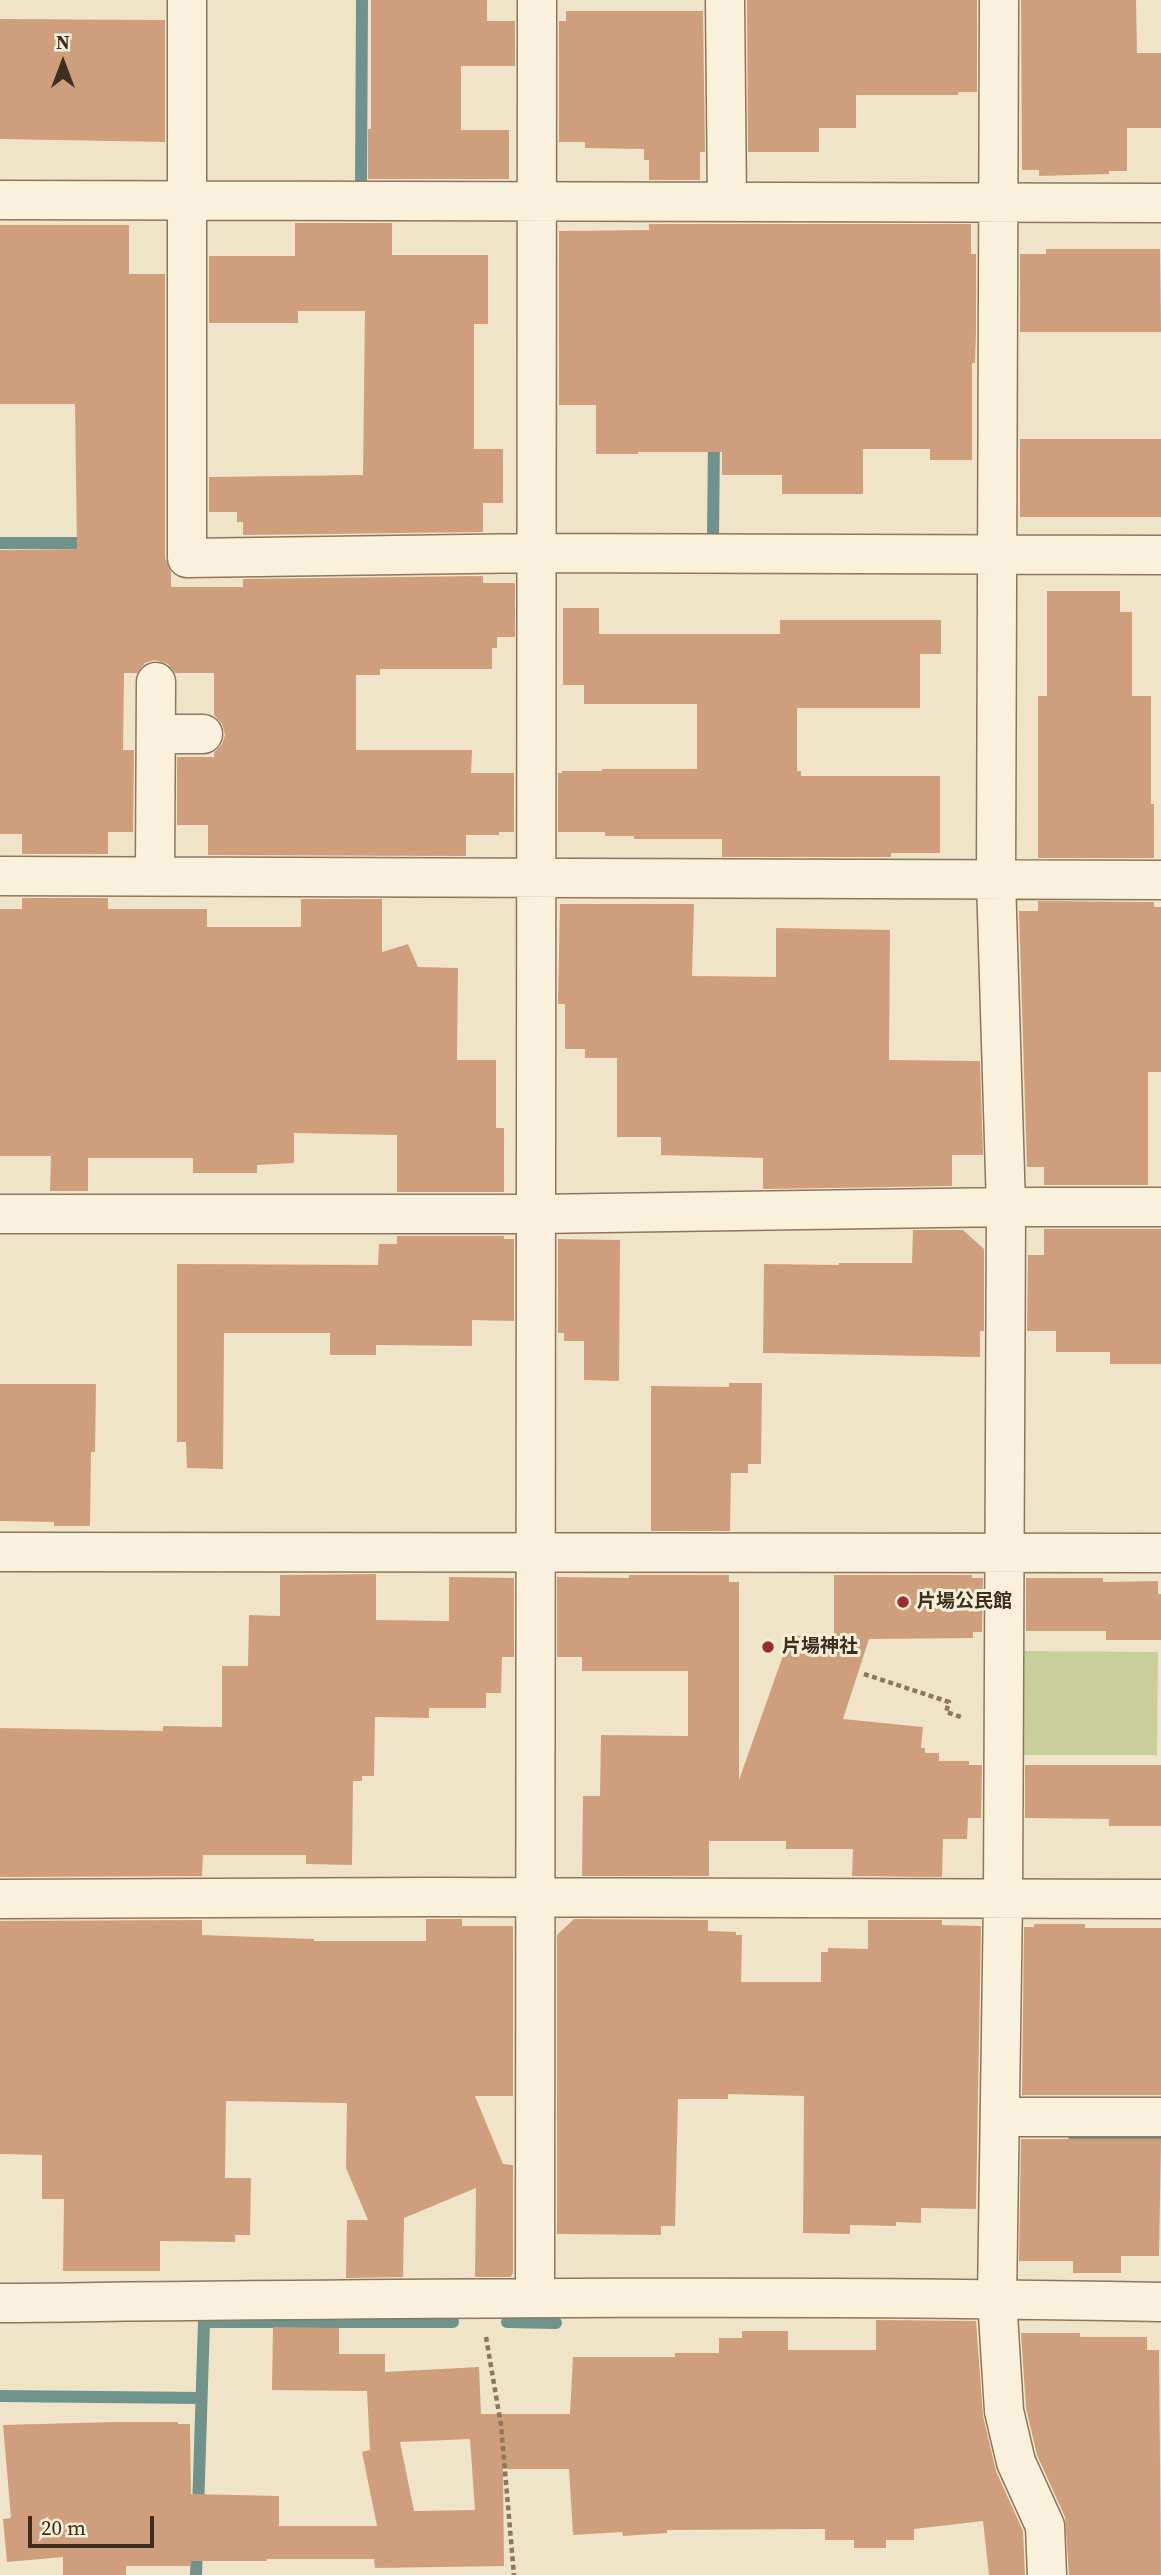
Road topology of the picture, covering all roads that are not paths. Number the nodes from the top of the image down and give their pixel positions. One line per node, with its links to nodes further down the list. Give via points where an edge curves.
1 (187, 0): 6 (street)
2 (537, 0): 7 (street)
3 (726, 0): 8 (street)
4 (999, 0): 9 (street)
5 (0, 200): 6 (street)
6 (186, 201): 7 (street); 11 (street, via 187,558)
7 (537, 202): 8 (street); 11 (street)
8 (726, 202): 9 (street)
9 (999, 203): 10 (street); 12 (street)
10 (1161, 204)
11 (537, 553): 12 (street); 19 (street)
12 (998, 555): 13 (street); 20 (street)
13 (1161, 555)
14 (156, 682): 15 (street)
15 (156, 734): 16 (street); 18 (street)
16 (203, 734)
17 (0, 876): 18 (street)
18 (155, 876): 19 (street)
19 (537, 878): 20 (street); 25 (street)
20 (996, 880): 21 (street); 22 (street)
21 (1161, 880)
22 (1006, 1207): 23 (street); 25 (street); 28 (street)
23 (1161, 1207)
24 (0, 1214): 25 (street)
25 (537, 1214): 26 (street)
26 (536, 1551): 27 (street); 28 (street); 30 (street)
27 (0, 1552)
28 (1004, 1552): 29 (street); 32 (street)
29 (1161, 1553)
30 (536, 1897): 31 (street); 32 (street); 36 (street)
31 (0, 1899)
32 (1003, 1899): 33 (street); 34 (street)
33 (1161, 1899)
34 (1000, 2117): 35 (street); 37 (street)
35 (1161, 2117)
36 (535, 2298): 37 (street); 39 (street)
37 (997, 2299): 38 (street); 40 (street, via 1004,2411 1016,2462 1045,2526)
38 (1161, 2302)
39 (0, 2303)
40 (1047, 2575)

